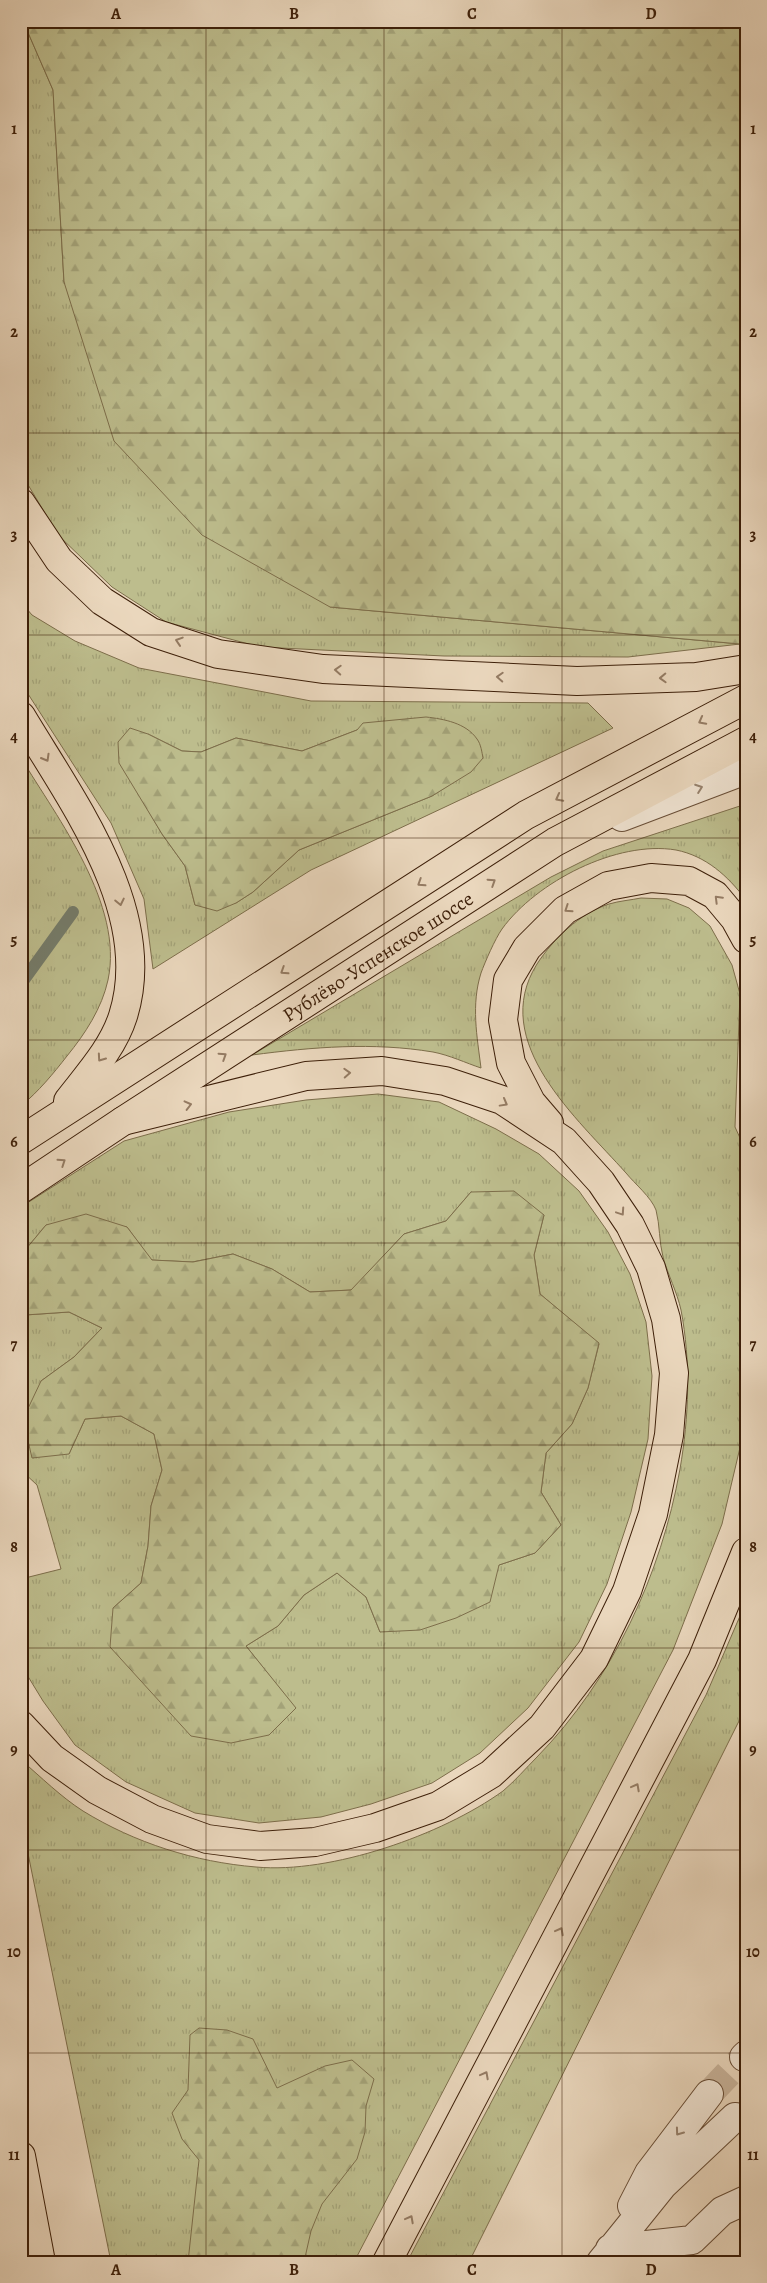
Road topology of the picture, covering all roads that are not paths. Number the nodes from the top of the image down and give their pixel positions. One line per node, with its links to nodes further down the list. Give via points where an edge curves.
1 (21, 503): 2 (main road, one-way to 1, via 696,677 577,681 323,669 218,654 151,632 102,601 59,560)
2 (746, 669)
3 (746, 698): 9 (main road, Рублёво-Успенское шоссе, one-way to 9, via 526,816)
4 (21, 716): 9 (main road, one-way to 9, via 96,843 118,894 128,939 130,977 123,1016 104,1054)
5 (746, 742): 7 (main road, Рублёво-Успенское шоссе)
6 (746, 770): 7 (lane, one-way to 6)
7 (555, 842): 10 (main road, Рублёво-Успенское шоссе, one-way to 7)
8 (746, 939): 12 (main road, one-way to 12, via 735,919 715,895 689,881 651,878 608,886 565,910 527,948 508,980 503,1020 511,1063 532,1102)
9 (54, 1118): 11 (main road, Рублёво-Успенское шоссе)
10 (124, 1121): 12 (main road, one-way to 12, via 306,1076 382,1071 445,1080 502,1100); 13 (main road, Рублёво-Успенское шоссе, one-way to 10)
11 (21, 1140)
12 (564, 1141): 15 (main road, one-way to 15, via 601,1182 630,1225 651,1268 666,1318 674,1373 669,1435 653,1514 627,1591 594,1659 542,1727 491,1774 438,1806 375,1828 315,1842 260,1846 207,1839 152,1819 97,1790 52,1758)
13 (21, 1189)
14 (746, 1552): 22 (main road, one-way to 14, via 702,1660)
15 (21, 1725)
16 (709, 2094): 20 (lane, one-way to 20, via 649,2173)
17 (735, 2117): 20 (lane, via 663,2185)
18 (21, 2156): 21 (main road)
19 (746, 2200): 20 (lane, via 722,2211 692,2240)
20 (606, 2256)
21 (41, 2262)
22 (387, 2262)

